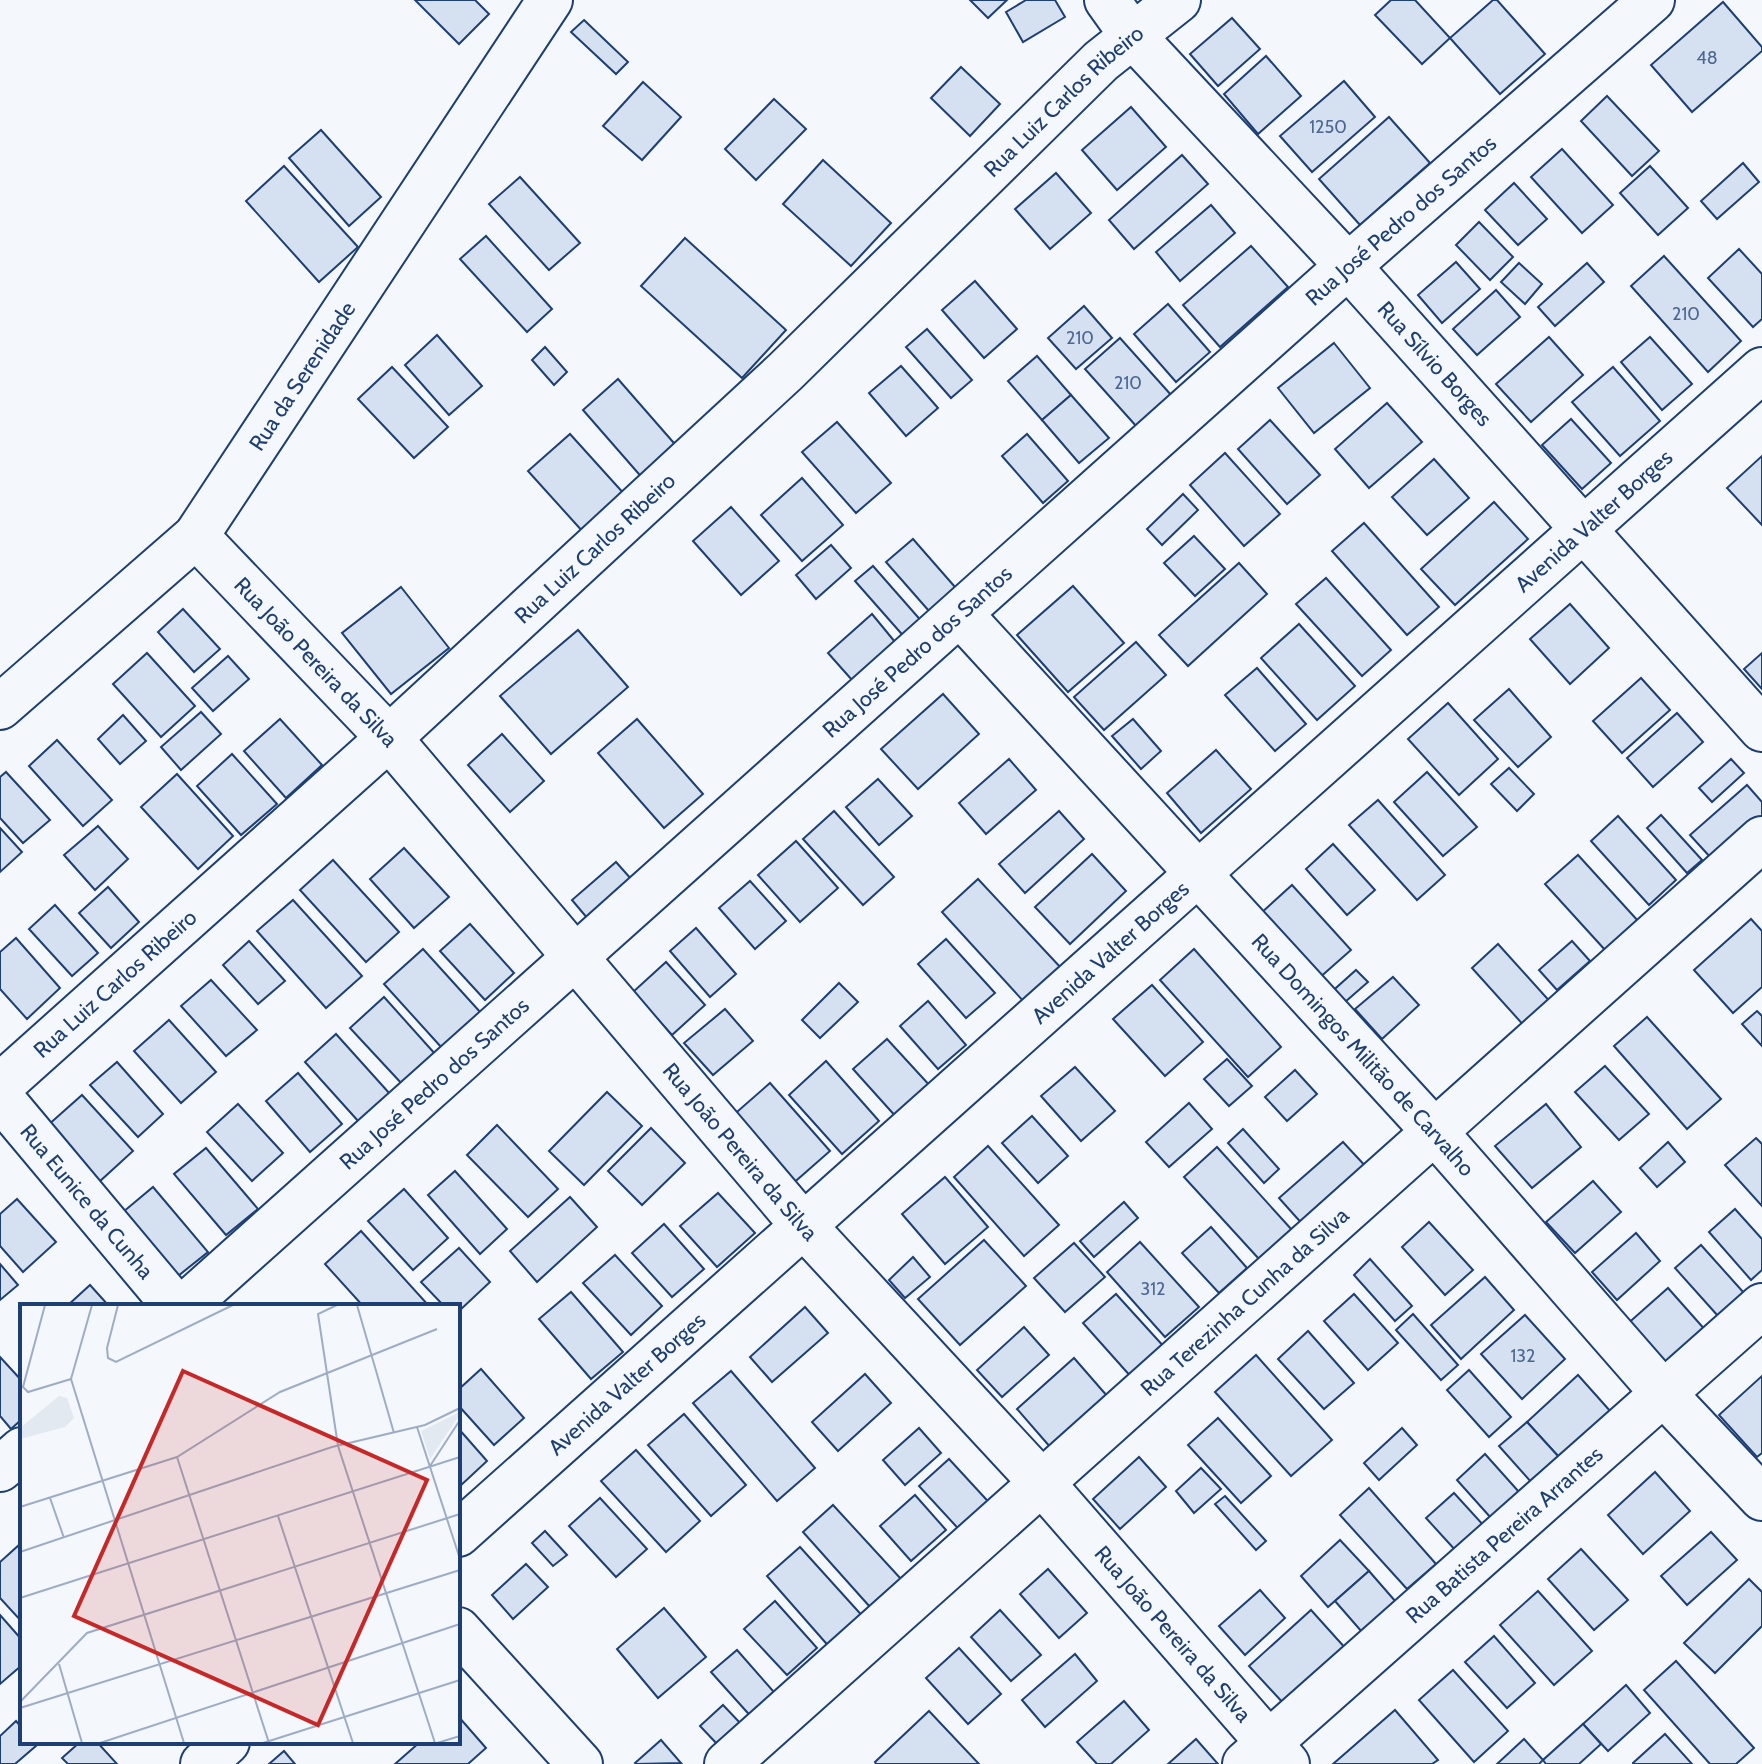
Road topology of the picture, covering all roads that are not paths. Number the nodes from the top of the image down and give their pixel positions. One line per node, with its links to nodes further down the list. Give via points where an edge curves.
1 (550, 0): 8 (street, Rua da Serenidade)
2 (1178, 0): 4 (street, Rua Luiz Carlos Ribeiro)
3 (1652, 0): 5 (street, Rua José Pedro dos Santos)
4 (1120, 17): 5 (street, Rua Sílvio Borges); 12 (street, Rua Luiz Carlos Ribeiro, via 786,371)
5 (1348, 266): 7 (street, Rua Sílvio Borges); 9 (street, Rua José Pedro dos Santos)
6 (1762, 370): 7 (street, Avenida Valter Borges)
7 (1582, 529): 11 (street, Rua Sílvio Borges); 14 (street, Avenida Valter Borges)
8 (196, 536): 10 (street, Rua da Serenidade); 12 (street, Rua João Pereira da Silva)
9 (961, 615): 14 (street, Rua Domingos Militão de Carvalho); 15 (street, Rua José Pedro dos Santos)
10 (0, 707)
11 (1762, 729)
12 (389, 738): 15 (street, Rua João Pereira da Silva); 16 (street, Rua Luiz Carlos Ribeiro)
13 (1762, 839): 18 (street, Rua Terezinha Cunha da Silva)
14 (1200, 874): 18 (street, Rua Domingos Militão de Carvalho); 19 (street, Avenida Valter Borges)
15 (574, 955): 19 (street, Rua João Pereira da Silva); 21 (street, Rua José Pedro dos Santos)
16 (0, 1086)
17 (0, 1097): 20 (street, Rua Eunice da Cunha)
18 (1434, 1131): 23 (street, Rua Domingos Militão de Carvalho); 26 (street, Rua Terezinha Cunha da Silva)
19 (802, 1224): 26 (street, Rua João Pereira da Silva); 28 (street, Avenida Valter Borges)
20 (173, 1304)
21 (187, 1304)
22 (1762, 1306): 23 (street, Rua Batista Pereira Arrantes)
23 (1664, 1394): 27 (street, Rua Domingos Militão de Carvalho); 31 (street, Rua Batista Pereira Arrantes)
24 (20, 1452): 25 (street)
25 (0, 1469)
26 (1042, 1483): 31 (street, Rua João Pereira da Silva); 34 (street, Rua Terezinha Cunha da Silva)
27 (1762, 1498)
28 (460, 1532)
29 (460, 1632): 33 (street)
30 (225, 1744): 32 (street)
31 (1266, 1757)
32 (203, 1764)
33 (580, 1764)
34 (727, 1764)

